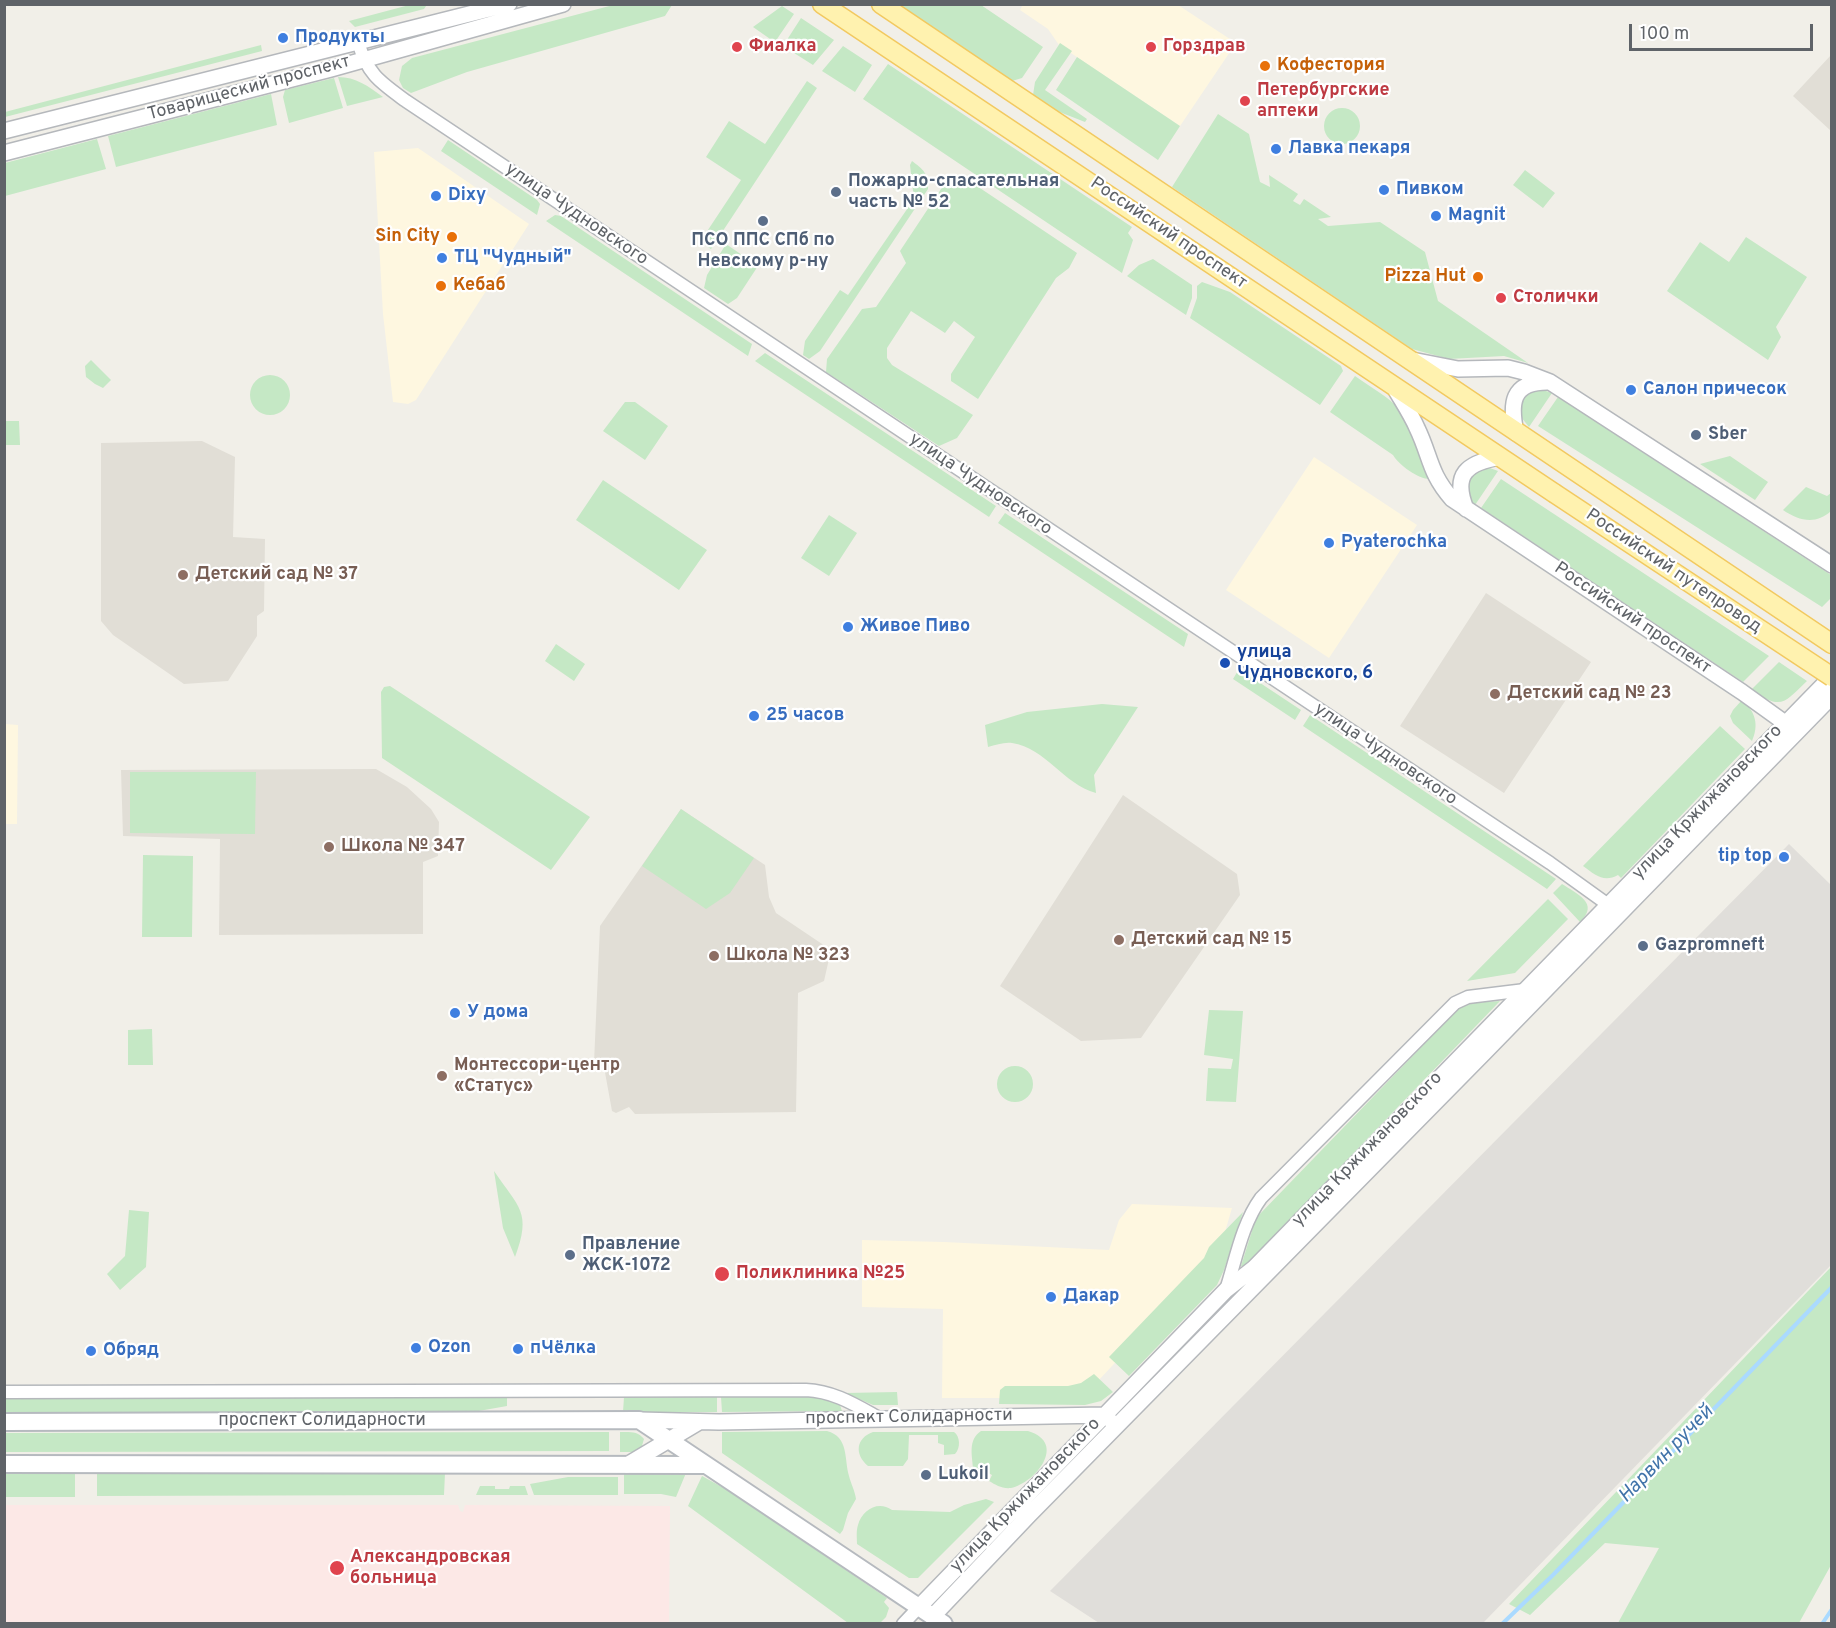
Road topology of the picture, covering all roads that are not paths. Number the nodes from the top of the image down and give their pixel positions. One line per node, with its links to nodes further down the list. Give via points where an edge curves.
1 (509, 4): 5 (street, Товарищеский проспект)
2 (563, 4): 6 (street, Товарищеский проспект)
3 (822, 4): 11 (main road, Российский проспект)
4 (880, 4): 9 (main road, Российский проспект)
5 (358, 42): 6 (street, улица Чудновского); 7 (street, Товарищеский проспект)
6 (364, 59): 8 (street, Товарищеский проспект); 20 (street, улица Чудновского, via 371,72 406,101)
7 (4, 131)
8 (4, 153)
9 (1409, 359): 10 (street, Российский проспект, via 1458,369 1508,368); 12 (main road, Российский проспект)
10 (1550, 382): 12 (street, via 1528,384 1515,397 1512,407); 15 (street, Российский проспект)
11 (1393, 384): 13 (main road, Российский проспект); 14 (street, Российский проспект, via 1418,429 1440,486)
12 (1523, 438): 16 (main road, Российский путепровод)
13 (1508, 462): 14 (street, via 1474,464 1466,471 1460,489); 17 (main road, Российский путепровод, bridge)
14 (1466, 509): 19 (street, Российский проспект)
15 (1832, 565)
16 (1832, 644)
17 (1832, 676): 19 (street, улица Кржижановского)
18 (1832, 696): 19 (street, улица Кржижановского)
19 (1791, 727): 20 (street, улица Кржижановского)
20 (1614, 909): 21 (street, улица Кржижановского); 22 (street, улица Кржижановского)
21 (1524, 990): 22 (street, улица Кржижановского); 23 (street, via 1468,997 1446,1012 1262,1198 1248,1222)
22 (1478, 1048): 23 (street, улица Кржижановского, via 1254,1268); 27 (street, улица Кржижановского)
23 (1226, 1290): 27 (street, улица Кржижановского)
24 (4, 1392): 25 (street, via 820,1390)
25 (881, 1419): 27 (street, проспект Солидарности); 29 (street, проспект Солидарности)
26 (639, 1420): 28 (main road, проспект Солидарности); 29 (street, проспект Солидарности); 30 (main road)
27 (1111, 1420): 34 (street, улица Кржижановского); 35 (street, улица Кржижановского)
28 (4, 1422)
29 (699, 1422): 30 (street, проспект Солидарности)
30 (668, 1440): 32 (street, проспект Солидарности); 33 (main road)
31 (4, 1464): 32 (main road)
32 (627, 1465): 33 (main road)
33 (704, 1465): 34 (main road)
34 (919, 1606): 35 (main road); 36 (street, улица Кржижановского)
35 (935, 1621)
36 (903, 1623)

